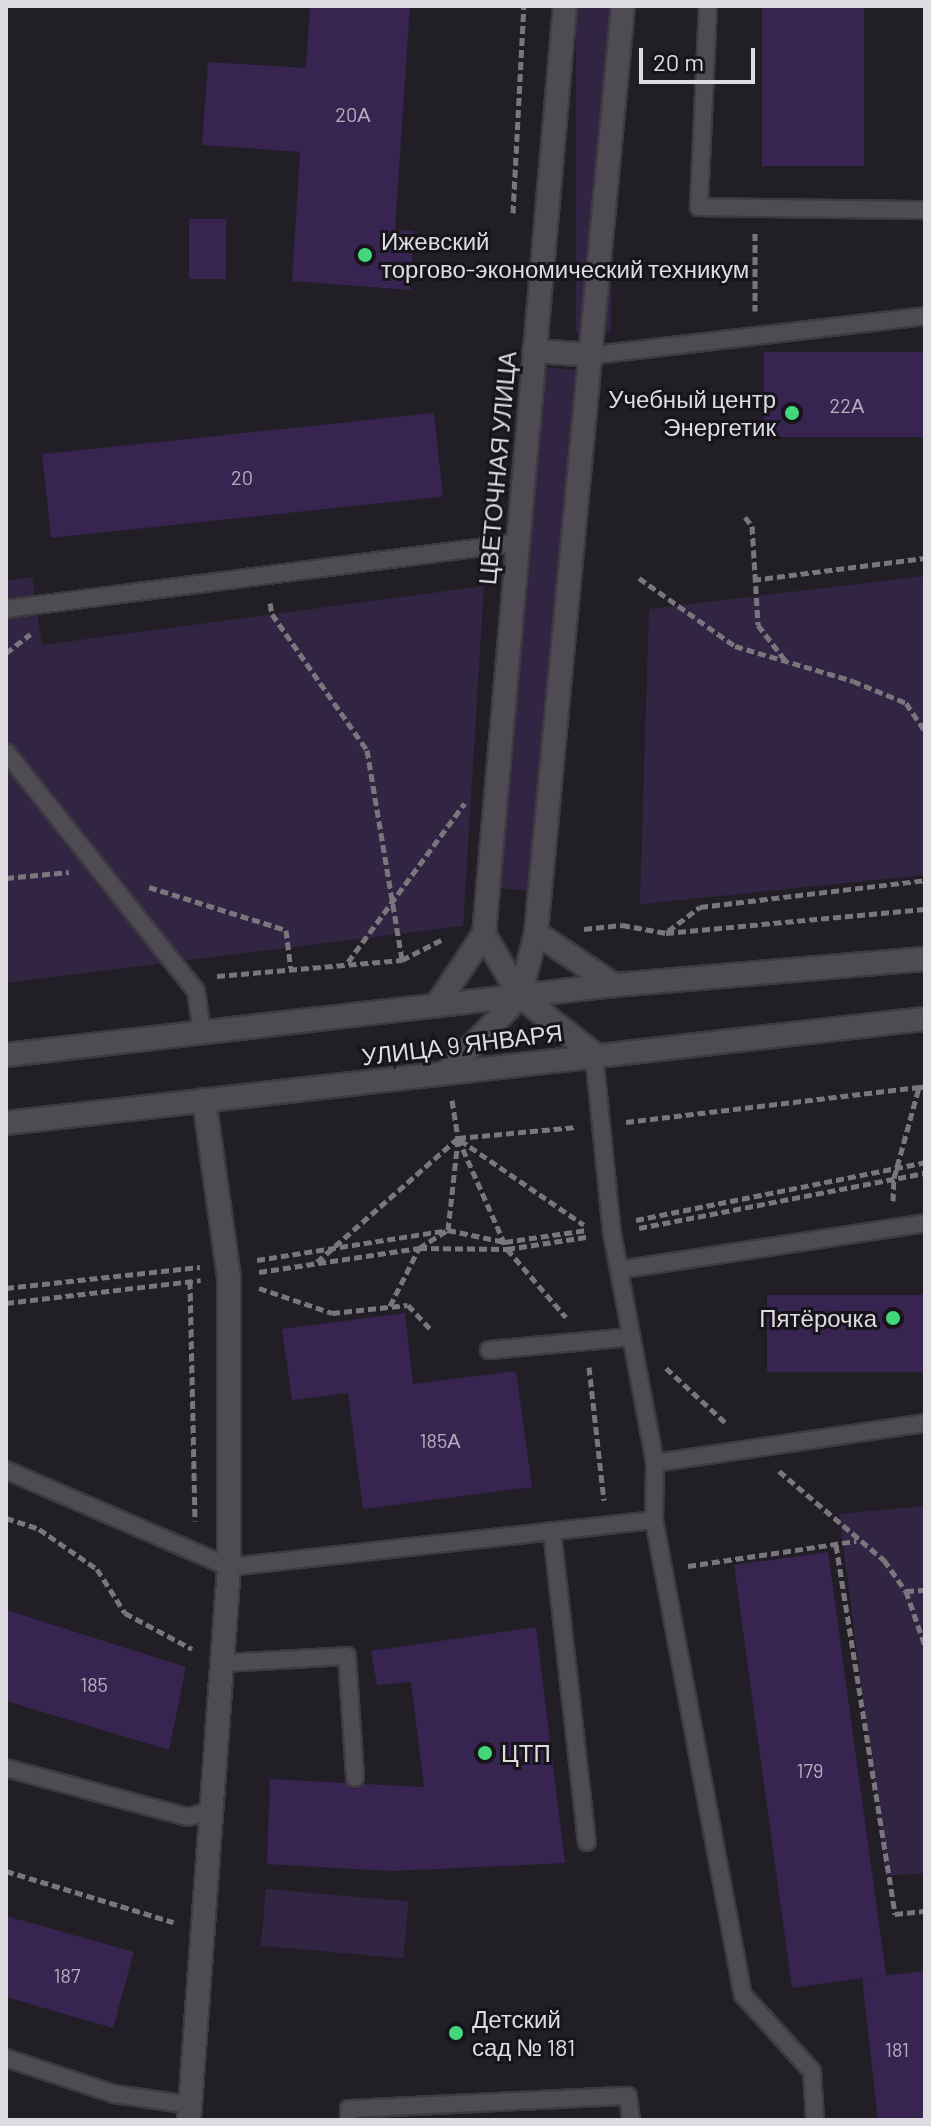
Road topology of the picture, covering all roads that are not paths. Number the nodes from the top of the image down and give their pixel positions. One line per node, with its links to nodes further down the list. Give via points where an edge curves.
1 (565, 6): 6 (street, ЦВЕТОЧНАЯ УЛИЦА)
2 (623, 6): 7 (street)
3 (708, 6): 4 (lane, via 699,207)
4 (925, 210)
5 (925, 316): 7 (lane, via 723,344)
6 (534, 351): 7 (street); 8 (street, ЦВЕТОЧНАЯ УЛИЦА)
7 (594, 355): 11 (street)
8 (515, 543): 9 (lane); 12 (street, ЦВЕТОЧНАЯ УЛИЦА)
9 (6, 609)
10 (7, 757): 18 (lane, via 196,991)
11 (536, 933): 14 (street); 15 (street)
12 (484, 934): 15 (street); 16 (street)
13 (925, 959): 14 (street, УЛИЦА 9 ЯНВАРЯ)
14 (614, 985): 15 (street, УЛИЦА 9 ЯНВАРЯ)
15 (520, 996): 16 (street, УЛИЦА 9 ЯНВАРЯ); 19 (street); 21 (street)
16 (436, 1006): 18 (street, УЛИЦА 9 ЯНВАРЯ)
17 (925, 1019): 19 (street, УЛИЦА 9 ЯНВАРЯ)
18 (202, 1032): 20 (street, УЛИЦА 9 ЯНВАРЯ)
19 (594, 1054): 21 (street, УЛИЦА 9 ЯНВАРЯ); 25 (lane)
20 (6, 1055)
21 (448, 1071): 22 (street, УЛИЦА 9 ЯНВАРЯ)
22 (204, 1100): 23 (street, УЛИЦА 9 ЯНВАРЯ); 33 (street, via 228,1271)
23 (6, 1123)
24 (925, 1223): 25 (lane)
25 (619, 1270): 26 (lane)
26 (631, 1337): 27 (lane); 29 (lane)
27 (489, 1350)
28 (925, 1423): 29 (lane)
29 (655, 1463): 31 (lane)
30 (6, 1470): 33 (lane)
31 (654, 1520): 32 (lane); 43 (lane, via 743,1995 812,2071)
32 (552, 1531): 33 (lane); 38 (lane)
33 (229, 1567): 34 (street)
34 (223, 1663): 36 (lane, via 347,1656); 37 (street)
35 (6, 1768): 37 (lane, via 188,1817)
36 (355, 1778)
37 (213, 1810): 40 (street)
38 (587, 1842)
39 (6, 2058): 40 (lane)
40 (190, 2113)
41 (349, 2120): 42 (lane, via 349,2109 628,2096)
42 (631, 2120)
43 (815, 2120)

